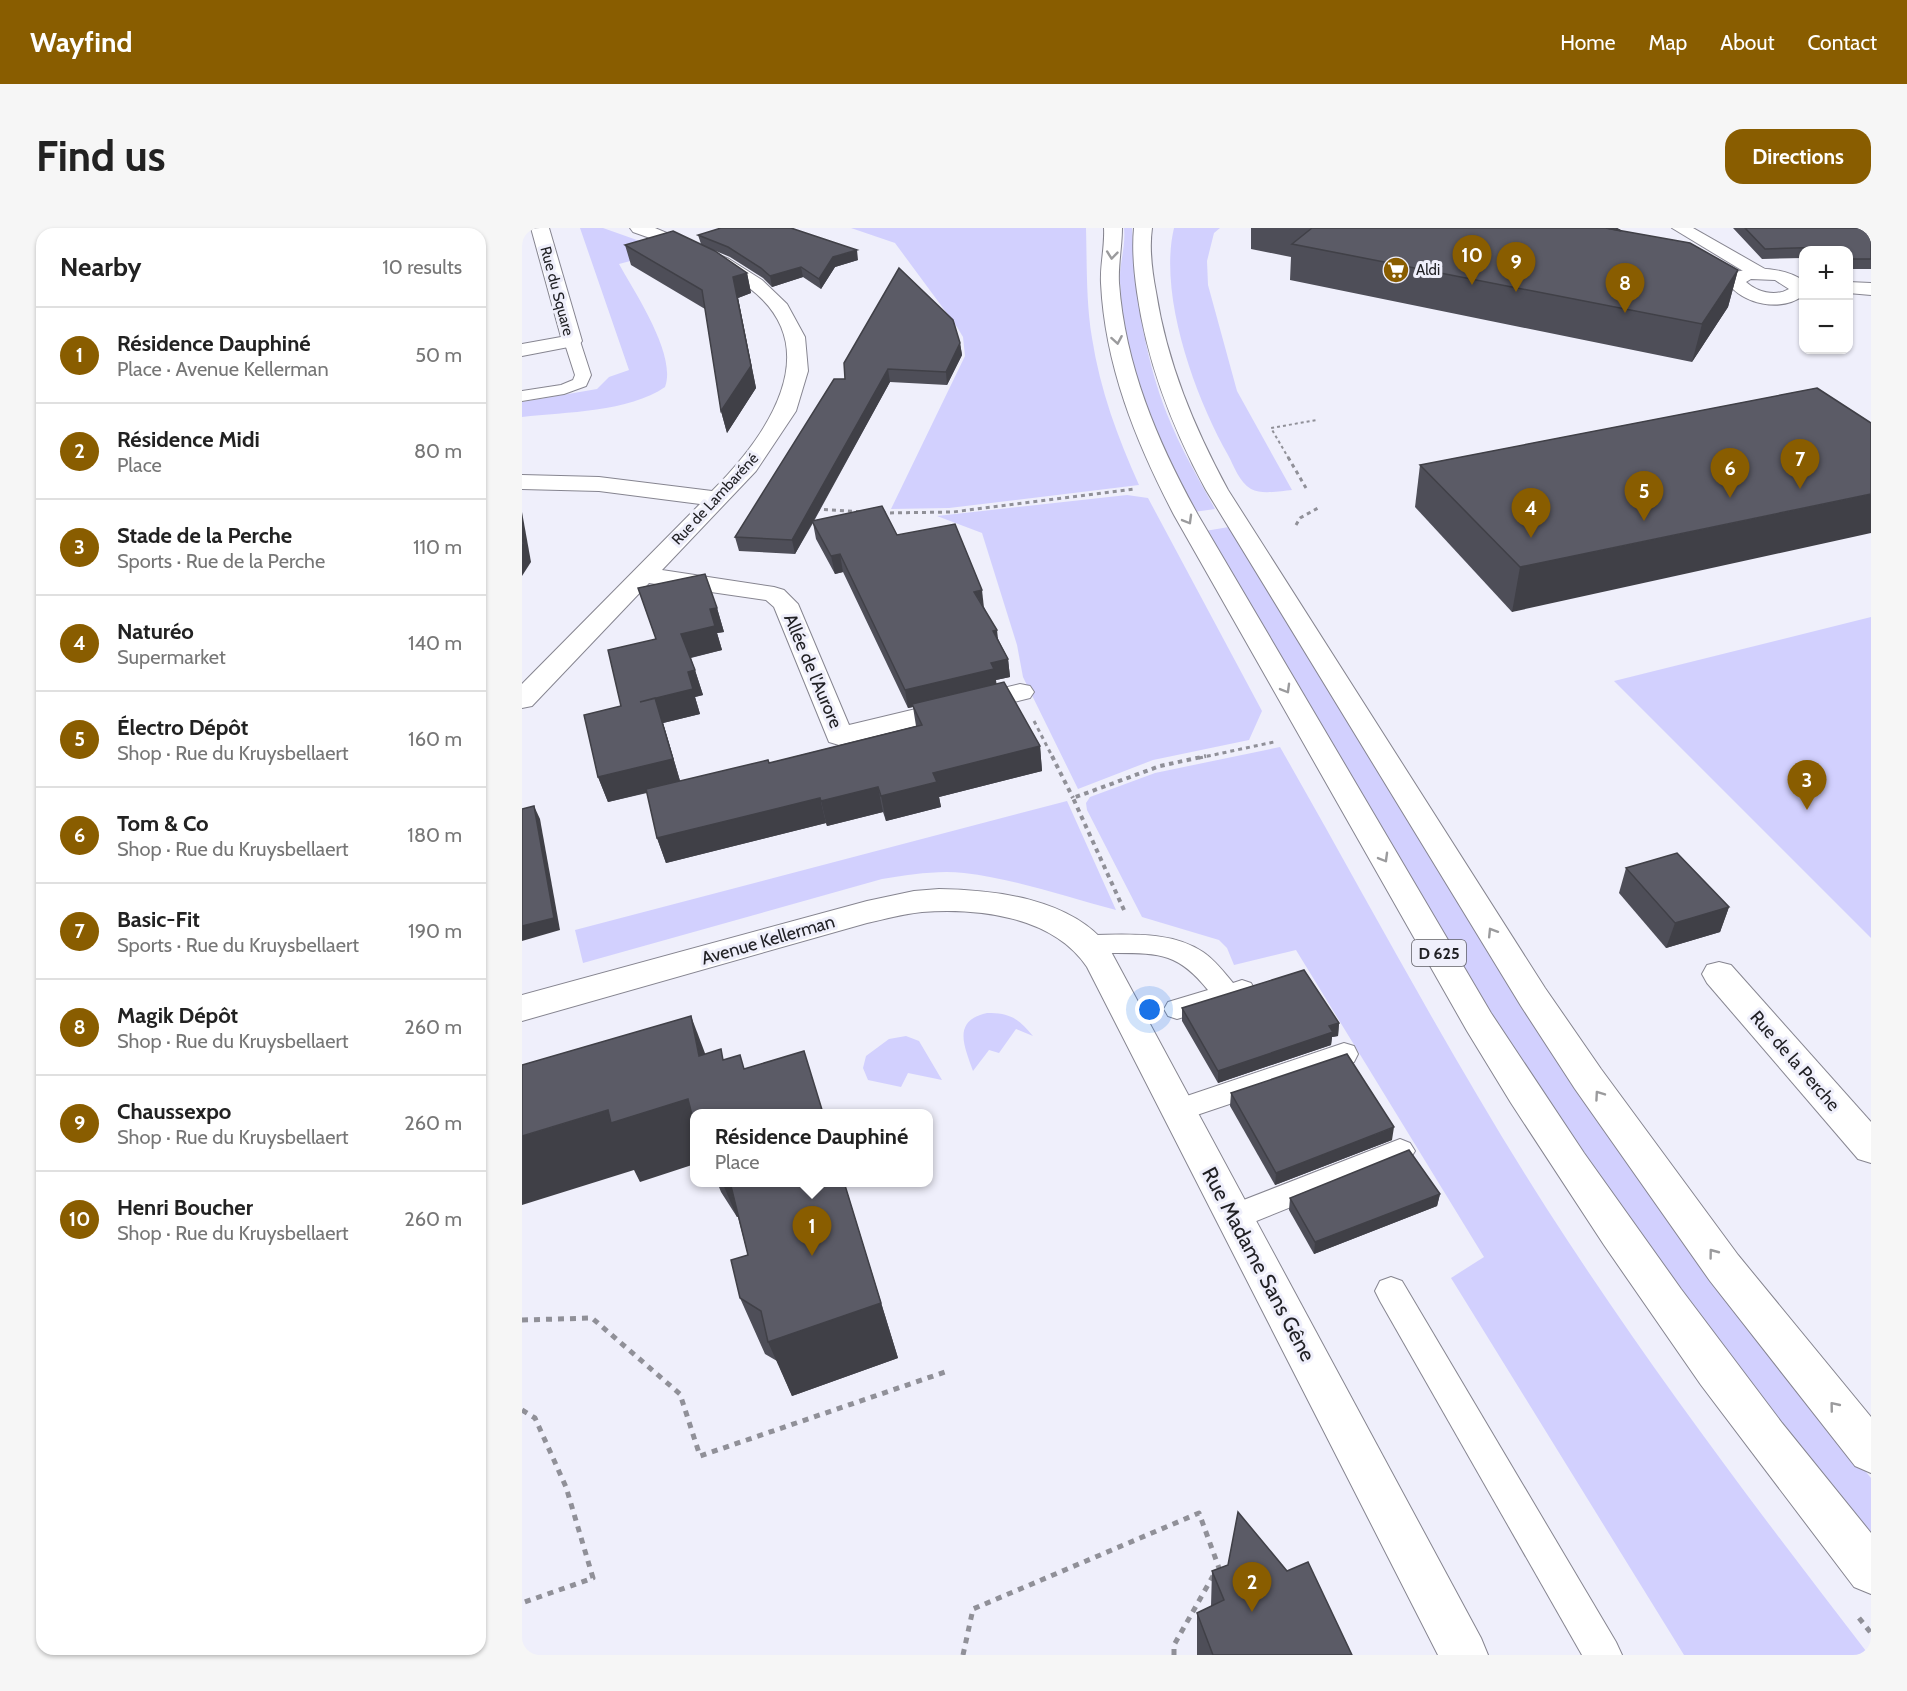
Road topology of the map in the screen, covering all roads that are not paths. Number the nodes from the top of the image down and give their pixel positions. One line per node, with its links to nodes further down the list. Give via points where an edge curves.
1 (540, 228): 11 (street, Rue du Square)
2 (639, 228): 15 (street, Rue de Lambaréné, via 715,258 746,275 771,296 794,336 798,374 788,404 755,457)
3 (1113, 228): 33 (street, D 625, one-way to 33, via 1110,282 1124,372 1149,443 1186,515 1479,1022 1534,1109 1653,1285 1780,1456)
4 (1143, 228): 32 (street, D 625, one-way to 4, via 1717,1258 1594,1088 1533,997 1217,490 1182,422 1160,362 1146,297)
5 (1681, 228): 6 (street)
6 (1759, 273): 7 (street); 10 (street, via 1727,279 1744,291 1769,297 1794,295)
7 (1799, 285)
8 (1853, 287): 9 (street)
9 (1871, 289)
10 (1799, 290)
11 (572, 341): 12 (street, Rue du Square); 13 (lane, via 583,375 580,383)
12 (522, 350)
13 (522, 396)
14 (522, 482): 15 (street, via 599,484)
15 (717, 499): 16 (street, Rue de Lambaréné)
16 (644, 574): 17 (street, Allée de l'Aurore, via 758,591 780,599 839,736); 18 (street, Rue de Lambaréné)
17 (1020, 692)
18 (522, 700)
19 (1018, 910): 20 (street, Rue Madame Sans Gêne, via 1060,925); 24 (street, Avenue Kellerman, via 947,900 894,906)
20 (1088, 944): 23 (lane, via 1170,949 1196,960); 27 (street, Rue Madame Sans Gêne, via 1102,963)
21 (1719, 974): 28 (street, Rue de la Perche)
22 (1260, 984): 23 (lane)
23 (1227, 994): 25 (lane)
24 (522, 1008)
25 (1177, 1009)
26 (1344, 1054): 27 (lane)
27 (1179, 1110): 30 (street, Rue Madame Sans Gêne)
28 (1871, 1148)
29 (1400, 1151): 30 (lane)
30 (1234, 1217): 34 (street, Rue Madame Sans Gêne)
31 (1391, 1291): 35 (lane)
32 (1871, 1451)
33 (1871, 1570)
34 (1464, 1655)
35 (1604, 1655)

